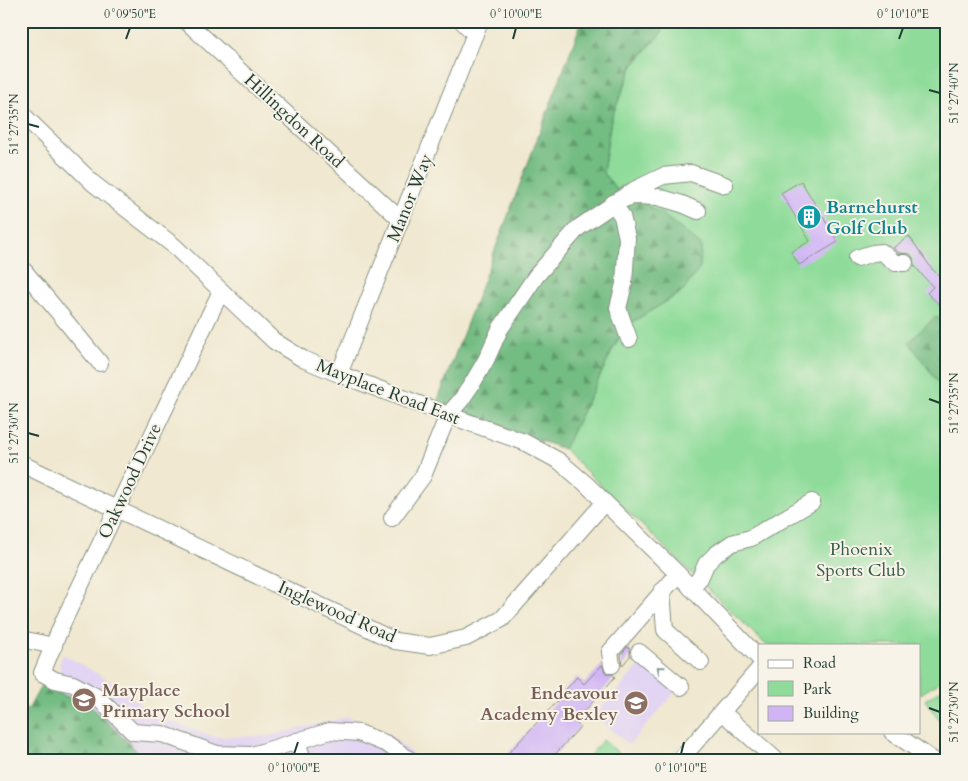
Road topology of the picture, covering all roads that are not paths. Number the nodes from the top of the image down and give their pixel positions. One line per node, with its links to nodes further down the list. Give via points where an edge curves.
1 (186, 21): 8 (street, Hillingdon Road)
2 (462, 21): 3 (street)
3 (478, 27): 8 (street, Manor Way)
4 (21, 113): 12 (street, Mayplace Road East, via 94,184 173,245)
5 (725, 185): 6 (street, via 691,173 663,176 630,183)
6 (613, 203): 7 (street, via 633,196 658,197); 13 (street, via 622,216 627,238 624,284 618,308); 16 (street, via 578,228 536,276 500,329 472,384)
7 (698, 211)
8 (401, 220): 15 (street, Manor Way)
9 (857, 258): 10 (street, via 882,252 895,263)
10 (905, 263)
11 (21, 267): 14 (street)
12 (221, 291): 15 (street, Mayplace Road East, via 273,340 303,359); 20 (street, Oakwood Drive)
13 (629, 339)
14 (100, 363)
15 (339, 374): 16 (street, Mayplace Road East)
16 (448, 415): 19 (street, Mayplace Road East, via 524,442 559,461); 21 (street, via 423,476)
17 (21, 462): 20 (street, Inglewood Road)
18 (812, 502): 23 (street, via 751,538 732,543 716,554)
19 (604, 503): 20 (street, Inglewood Road, via 502,619 466,638 430,646 395,641); 22 (street, Mayplace Road East)
20 (117, 509): 26 (street, Oakwood Drive)
21 (392, 518)
22 (678, 574): 23 (street, Mayplace Road East); 24 (street)
23 (691, 588): 28 (street, Mayplace Road East)
24 (662, 591): 29 (street, via 665,630); 30 (street, via 610,652)
25 (21, 639): 26 (street)
26 (54, 646): 35 (street, Oakwood Drive, via 42,673 97,697 133,732 162,734 217,754 252,755)
27 (639, 652): 32 (street, one-way to 27)
28 (758, 657)
29 (701, 662)
30 (612, 665)
31 (758, 670): 33 (street)
32 (681, 687)
33 (722, 712): 38 (street); 39 (street)
34 (895, 734): 40 (street)
35 (297, 741): 36 (street); 37 (street, via 330,731 359,733 387,744)
36 (303, 760)
37 (410, 760)
38 (680, 760)
39 (776, 760)
40 (932, 760)

